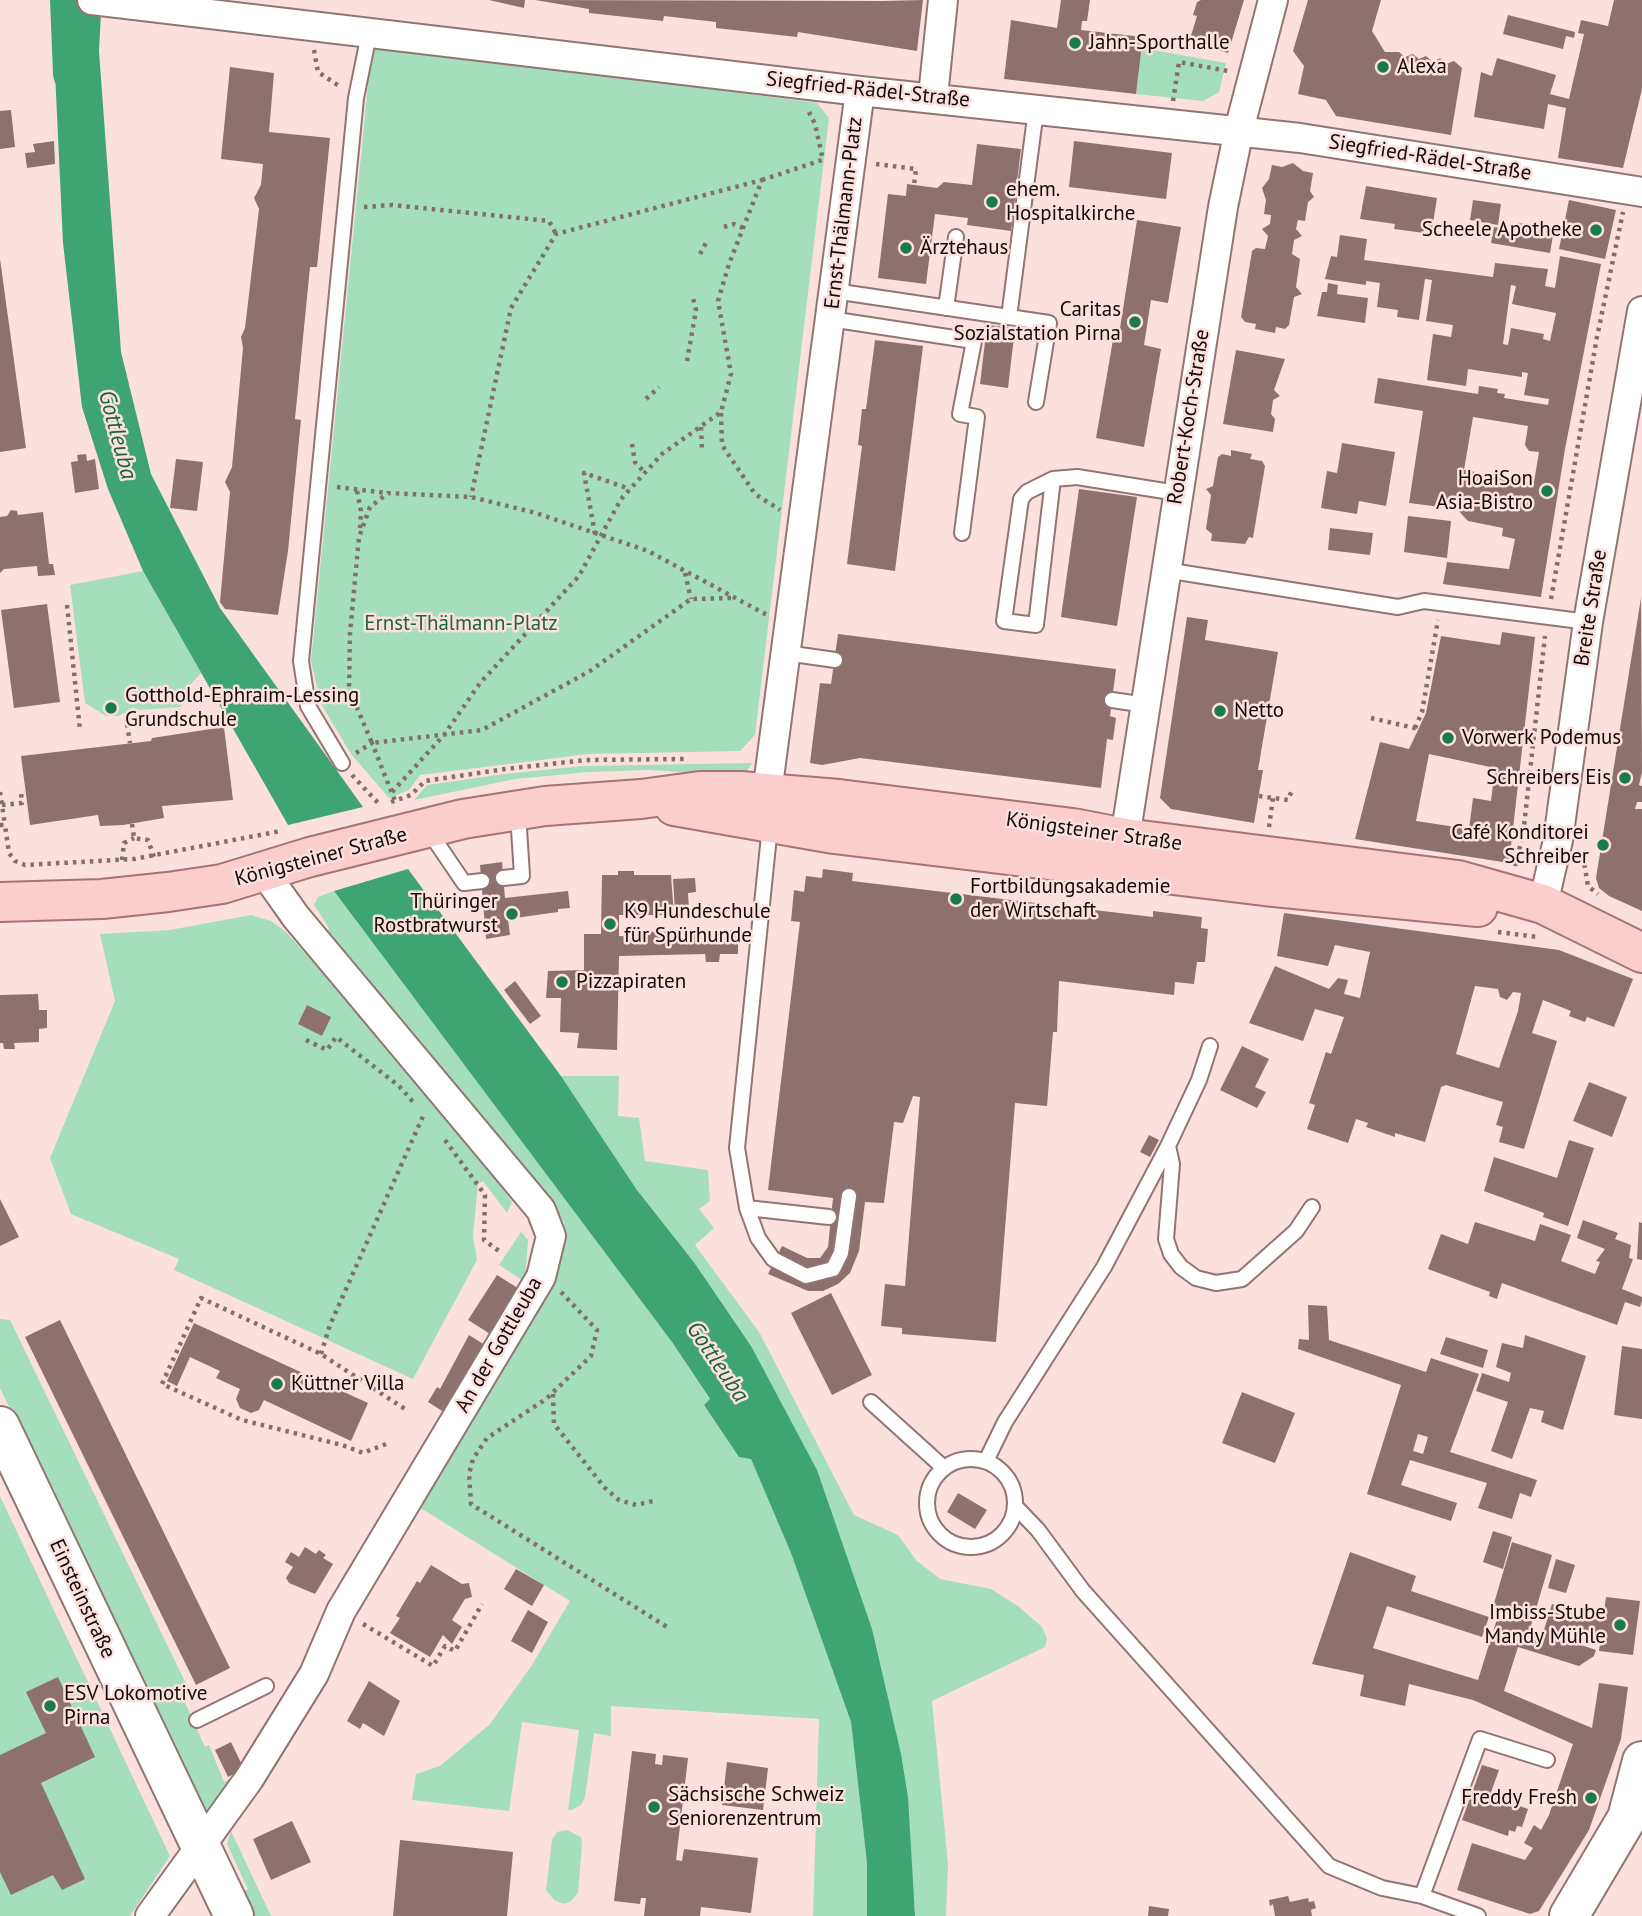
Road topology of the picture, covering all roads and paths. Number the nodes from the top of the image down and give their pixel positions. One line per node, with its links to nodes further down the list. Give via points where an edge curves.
1 (943, 0): 10 (street)
2 (1273, 0): 8 (street, Robert-Koch-Straße)
3 (97, 1): 4 (street, Siegfried-Rädel-Straße)
4 (192, 6): 5 (street, Siegfried-Rädel-Straße)
5 (275, 10): 6 (street, Siegfried-Rädel-Straße)
6 (309, 25): 7 (street, Siegfried-Rädel-Straße); 11 (path, via 318,72)
7 (369, 34): 9 (street, Siegfried-Rädel-Straße); 11 (lane)
8 (1253, 76): 13 (path, via 1179,62); 14 (street, Robert-Koch-Straße)
9 (860, 91): 10 (street, Siegfried-Rädel-Straße); 27 (street, Ernst-Thälmann-Platz)
10 (933, 96): 12 (street, Siegfried-Rädel-Straße)
11 (356, 97): 73 (lane, via 301,661 309,706)
12 (1036, 110): 13 (street, Siegfried-Rädel-Straße); 31 (lane)
13 (1169, 124): 14 (street, Siegfried-Rädel-Straße)
14 (1239, 131): 19 (street, Siegfried-Rädel-Straße); 47 (street, Robert-Koch-Straße)
15 (823, 159): 17 (path)
16 (868, 163): 18 (path, via 916,169)
17 (762, 180): 22 (path); 23 (path)
18 (914, 185)
19 (1635, 191): 59 (path, via 1597,337)
20 (367, 207): 23 (path, via 380,204 549,221)
21 (723, 227): 22 (path)
22 (743, 228): 37 (path, via 718,301 731,374)
23 (556, 234): 48 (path, via 511,308)
24 (956, 237): 29 (lane)
25 (707, 241): 26 (path)
26 (700, 254)
27 (834, 291): 29 (lane); 32 (street, Ernst-Thälmann-Platz)
28 (693, 298): 33 (path, via 696,310)
29 (946, 308): 31 (lane)
30 (1642, 311): 60 (street, Breite Straße)
31 (1009, 317): 36 (lane, via 1049,323)
32 (830, 319): 49 (street, Ernst-Thälmann-Platz); 50 (lane, via 974,341 960,414 978,417)
33 (687, 360)
34 (659, 387): 35 (path)
35 (646, 399)
36 (1036, 402)
37 (720, 412): 38 (path); 49 (path, via 722,445 755,494)
38 (701, 427): 40 (path); 41 (path, via 662,454)
39 (632, 444): 41 (path, via 635,462)
40 (702, 450)
41 (645, 473): 44 (path)
42 (1053, 480): 42 (lane, via 1021,499 1004,621 1036,625); 47 (lane, via 1077,477)
43 (340, 487): 45 (path)
44 (631, 489): 51 (path); 51 (path, via 584,473)
45 (357, 491): 46 (path); 52 (path)
46 (388, 493): 48 (path); 52 (path, via 370,508)
47 (1177, 493): 53 (street, Robert-Koch-Straße)
48 (471, 497): 51 (path)
49 (803, 525): 61 (street, Ernst-Thälmann-Platz)
50 (962, 533)
51 (598, 535): 54 (path, via 648,551); 69 (path, via 579,576 480,683)
52 (359, 537): 71 (path, via 349,689)
53 (1166, 570): 57 (lane, via 1398,607 1424,601); 65 (street, Robert-Koch-Straße)
54 (685, 573): 55 (path); 56 (path)
55 (731, 598): 56 (path); 61 (path)
56 (691, 599): 69 (path, via 578,678 482,730)
57 (1441, 603): 59 (lane); 66 (path, via 1417,729)
58 (66, 605): 68 (path)
59 (1548, 617): 60 (lane); 96 (path, via 1519,859)
60 (1588, 622): 102 (street, Breite Straße, via 1558,840)
61 (791, 624): 62 (street, Ernst-Thälmann-Platz)
62 (786, 653): 63 (lane); 83 (street, Ernst-Thälmann-Platz)
63 (835, 660)
64 (1112, 700): 65 (lane)
65 (1146, 705): 93 (street, Robert-Koch-Straße)
66 (1371, 719)
67 (127, 724): 70 (path)
68 (80, 730)
69 (443, 735): 71 (path); 77 (path)
70 (130, 743)
71 (372, 743): 73 (path); 77 (path)
72 (689, 759): 81 (path, via 586,760 505,769 425,781 411,795)
73 (342, 763)
74 (358, 783): 85 (path)
75 (1293, 788): 80 (path, via 1288,800)
76 (0, 792): 82 (path)
77 (392, 792): 81 (path)
78 (25, 793): 82 (path, via 21,793 22,803)
79 (1259, 796): 80 (path)
80 (1273, 798): 89 (path)
81 (395, 801): 85 (path)
82 (2, 805): 87 (path)
83 (769, 809): 84 (main road, Königsteiner Straße, via 641,799); 93 (main road, Königsteiner Straße, via 900,843); 112 (lane, via 737,1148)
84 (518, 810): 88 (main road, Königsteiner Straße); 98 (lane, via 522,876)
85 (380, 817): 88 (main road, Königsteiner Straße); 91 (main road, Königsteiner Straße)
86 (132, 824): 90 (path)
87 (2, 825): 95 (path, via 9,853 25,864)
88 (427, 828): 99 (lane, via 464,883)
89 (1268, 835)
90 (134, 838): 94 (path, via 148,840); 95 (path, via 124,843)
91 (301, 844): 94 (path, via 266,832); 97 (main road, Königsteiner Straße)
92 (1582, 844): 100 (path)
93 (1123, 852): 102 (main road, Königsteiner Straße, via 1471,907)
94 (154, 857): 95 (path)
95 (121, 860)
96 (1509, 870)
97 (264, 872): 101 (main road, Königsteiner Straße, via 168,892); 115 (street, An der Gottleuba, via 296,918 541,1210 551,1236)
98 (503, 878)
99 (482, 881)
100 (1588, 886)
101 (0, 902)
102 (1543, 905): 103 (main road, Königsteiner Straße)
103 (1642, 953)
104 (306, 1040): 106 (path, via 327,1050 336,1037 399,1086)
105 (1210, 1046): 109 (lane)
106 (424, 1114): 107 (path); 116 (path)
107 (432, 1125)
108 (441, 1135): 114 (path, via 485,1195 484,1240)
109 (1168, 1146): 111 (lane, via 1172,1164 1166,1239 1171,1254 1196,1278 1216,1283 1242,1279 1296,1231); 122 (lane, via 1104,1267 1005,1422)
110 (849, 1196): 112 (lane, via 841,1253 833,1269 806,1276 773,1259 758,1238)
111 (1312, 1207)
112 (747, 1208): 113 (lane)
113 (829, 1217)
114 (499, 1251)
115 (541, 1277): 117 (path, via 582,1310 597,1329 591,1356); 127 (street, An der Gottleuba)
116 (321, 1354): 119 (path); 121 (path, via 201,1298 162,1384 242,1420 363,1454)
117 (553, 1393): 124 (path, via 554,1424 606,1488 619,1500 636,1505); 128 (path, via 486,1438 469,1474 471,1504)
118 (871, 1402): 123 (lane)
119 (405, 1409)
120 (0, 1426): 133 (main road, Einsteinstraße)
121 (386, 1444)
122 (986, 1461): 123 (lane, via 964,1459); 125 (lane, via 1008,1479)
123 (944, 1468): 125 (lane, via 934,1478 927,1507 930,1521 950,1542 979,1546 993,1542 1012,1520)
124 (657, 1500)
125 (1015, 1506): 134 (lane, via 1083,1591 1329,1866 1382,1888)
126 (482, 1604): 127 (path, via 454,1651 445,1646 433,1666)
127 (341, 1611): 133 (street, An der Gottleuba, via 314,1674)
128 (667, 1627)
129 (266, 1686): 130 (lane)
130 (197, 1720)
131 (1547, 1760): 134 (lane, via 1480,1739)
132 (1642, 1761): 138 (main road, via 1627,1818)
133 (201, 1848): 135 (street); 136 (main road, Einsteinstraße)
134 (1422, 1896): 137 (lane)
135 (150, 1916)
136 (234, 1916)
137 (1478, 1916)
138 (1569, 1916)

